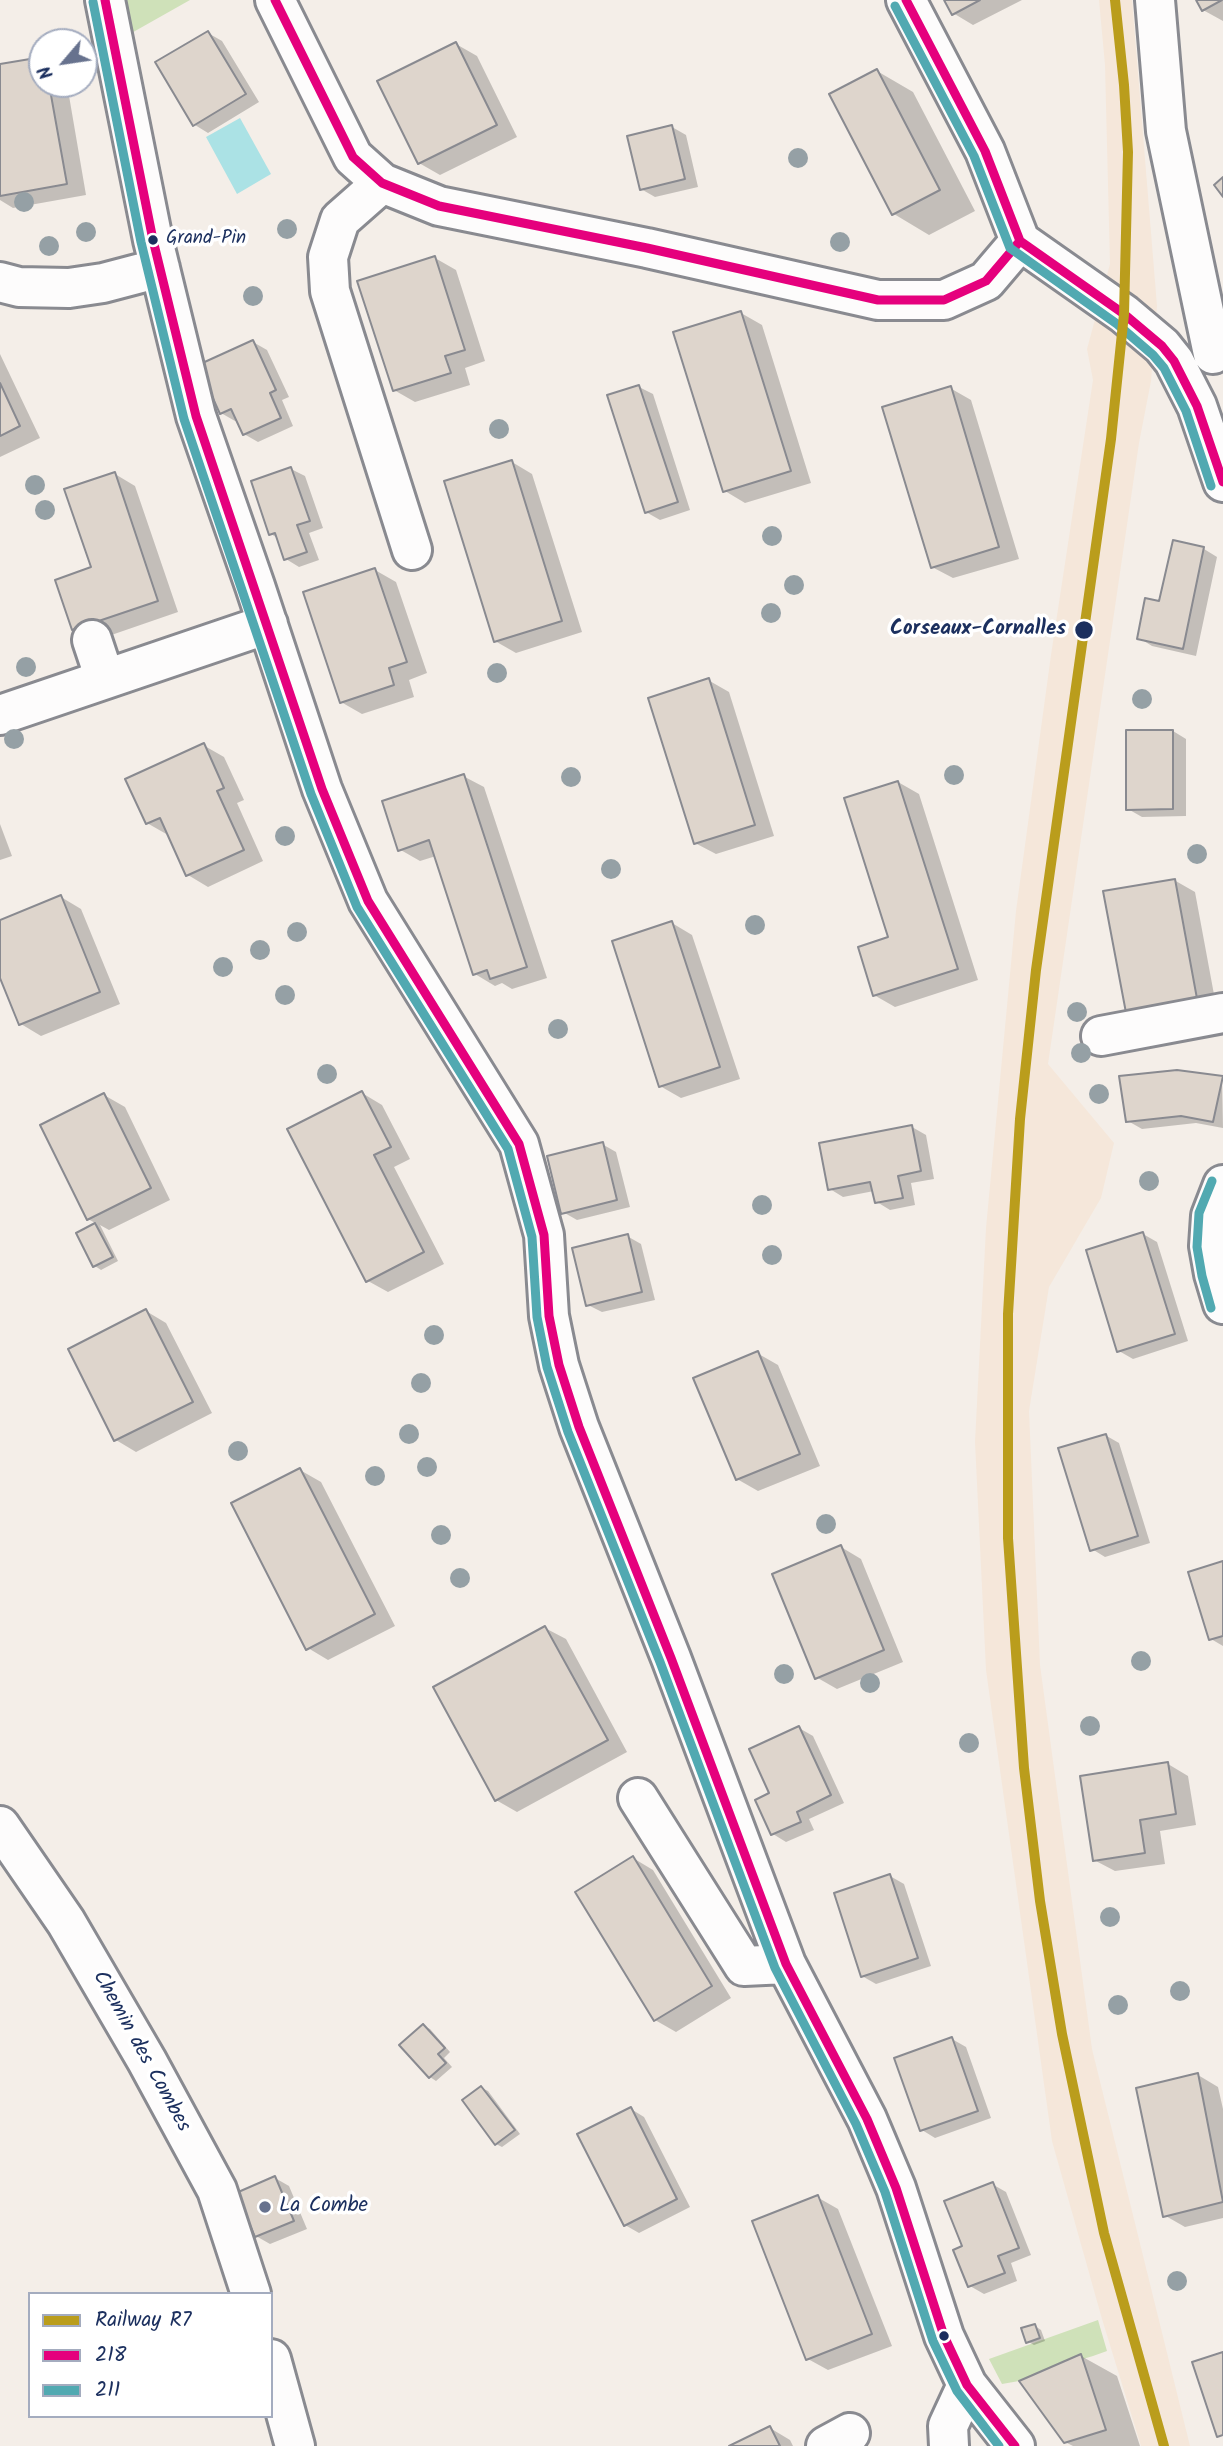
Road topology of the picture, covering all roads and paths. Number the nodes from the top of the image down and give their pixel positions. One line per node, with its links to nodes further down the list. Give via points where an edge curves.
1 (105, 0): 7 (street)
2 (275, 0): 5 (street, via 353,157)
3 (906, 0): 6 (street, via 985,152)
4 (1154, 0): 9 (street, via 1166,131)
5 (382, 183): 6 (street, via 439,206 878,300 944,300 986,281); 12 (street, via 340,220 328,257 330,291)
6 (1020, 241): 10 (street, via 1155,338)
7 (160, 268): 8 (street, via 69,288); 13 (street, via 196,416)
8 (0, 282)
9 (1218, 353): 10 (street)
10 (1177, 367): 11 (street, via 1197,406)
11 (1223, 482)
12 (412, 550)
13 (268, 624): 15 (street); 23 (street, via 322,789 368,901 519,1144 544,1236 549,1316 559,1366)
14 (92, 640): 15 (street)
15 (105, 679): 16 (street)
16 (1, 713)
17 (1223, 1013): 18 (street)
18 (1101, 1036)
19 (1223, 1185): 20 (street, via 1210,1216 1209,1247)
20 (1223, 1304)
21 (638, 1798): 23 (street, via 744,1966)
22 (0, 1826): 24 (street, Chemin des Combes, via 66,1922 217,2190)
23 (786, 1964): 26 (street, via 867,2119 896,2188 943,2336)
24 (250, 2292)
25 (273, 2366): 27 (street)
26 (967, 2385): 28 (street, via 948,2426); 29 (street)
27 (295, 2446)
28 (948, 2446)
29 (1015, 2446)

